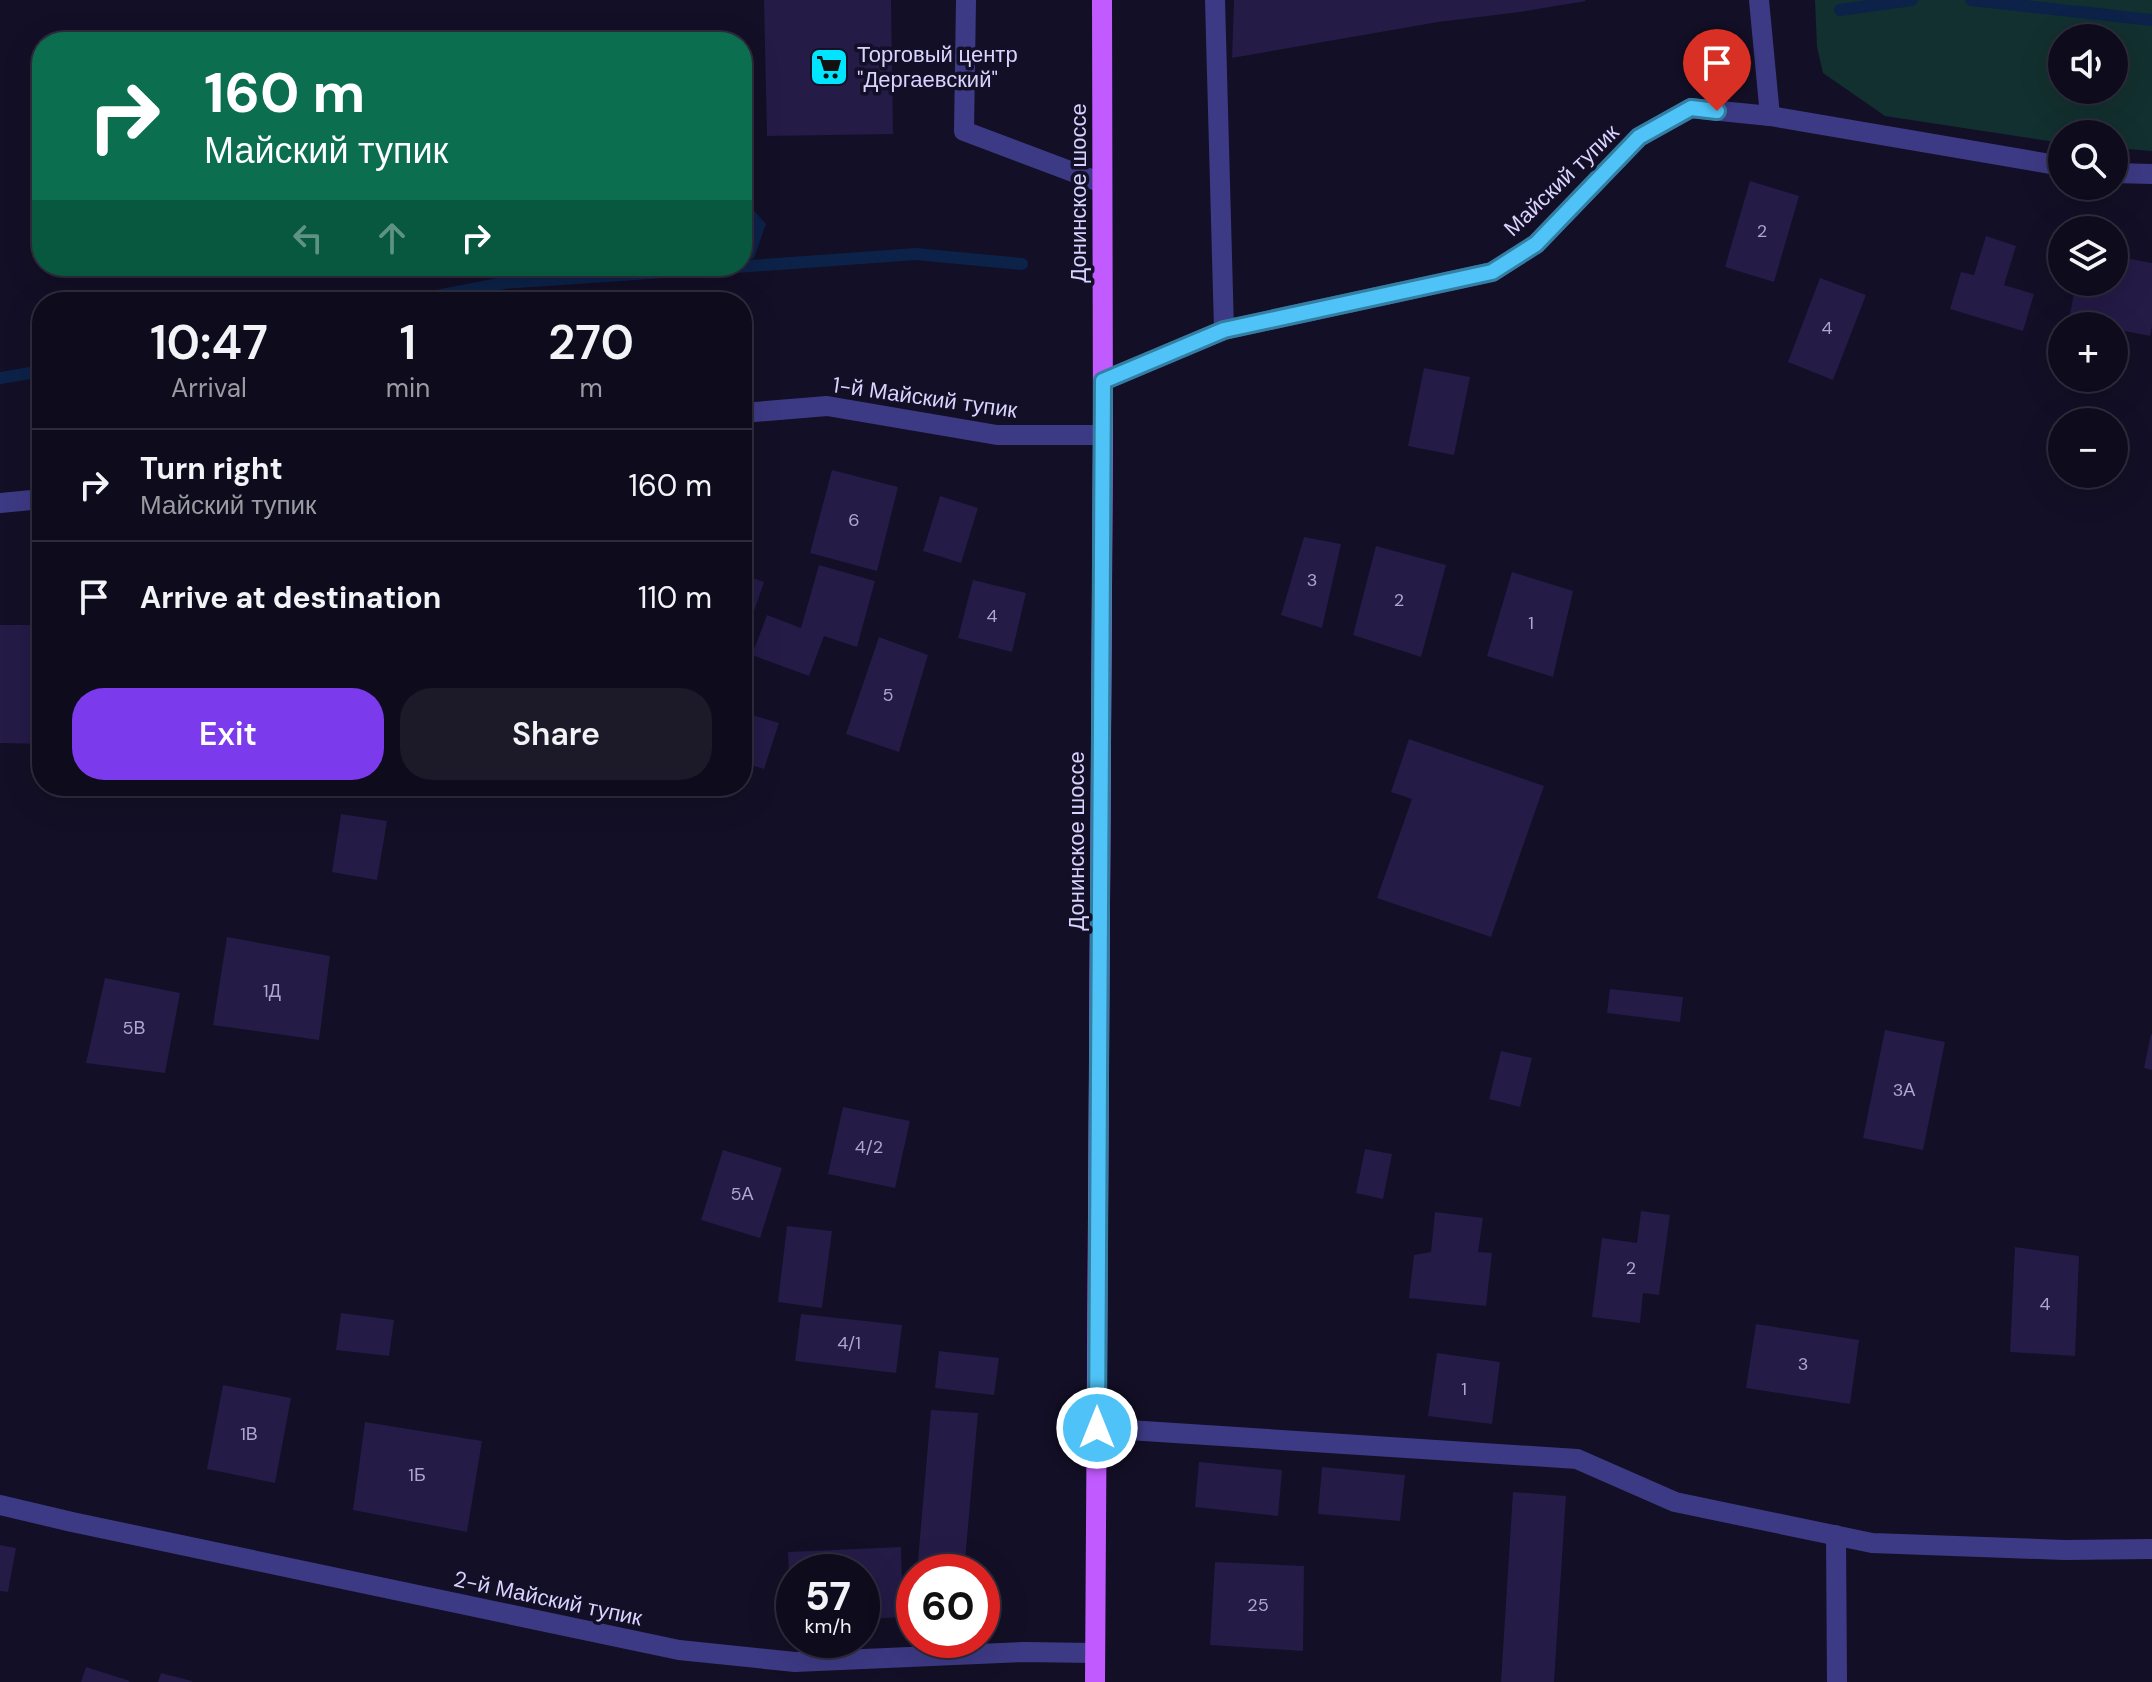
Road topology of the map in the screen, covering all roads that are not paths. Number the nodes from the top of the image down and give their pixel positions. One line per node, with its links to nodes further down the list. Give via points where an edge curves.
1 (966, 0): 9 (street, via 964,131)
2 (1102, 0): 9 (main road, Донинское шоссе)
3 (1215, 0): 10 (street)
4 (1759, 0): 5 (street)
5 (1770, 116): 6 (street, Майский тупик); 10 (street, Майский тупик, via 1691,108 1639,137 1536,244 1492,272)
6 (2048, 164)
7 (2128, 173): 8 (street)
8 (2152, 174)
9 (1102, 183): 11 (main road, Донинское шоссе)
10 (1224, 330): 11 (street, Майский тупик)
11 (1103, 381): 13 (main road, Донинское шоссе)
12 (752, 412): 13 (street, 1-й Майский тупик, via 827,406 997,435)
13 (1103, 435): 16 (main road, Донинское шоссе)
14 (32, 500): 15 (street)
15 (0, 503)
16 (1097, 1428): 18 (street, via 1577,1459 1675,1502); 20 (main road, Донинское шоссе)
17 (0, 1505): 20 (street, 2-й Майский тупик, via 679,1650 795,1662)
18 (1836, 1535): 19 (street, via 1872,1543); 22 (street)
19 (2152, 1549)
20 (1095, 1653): 21 (main road, Донинское шоссе)
21 (1095, 1682)
22 (1837, 1682)

